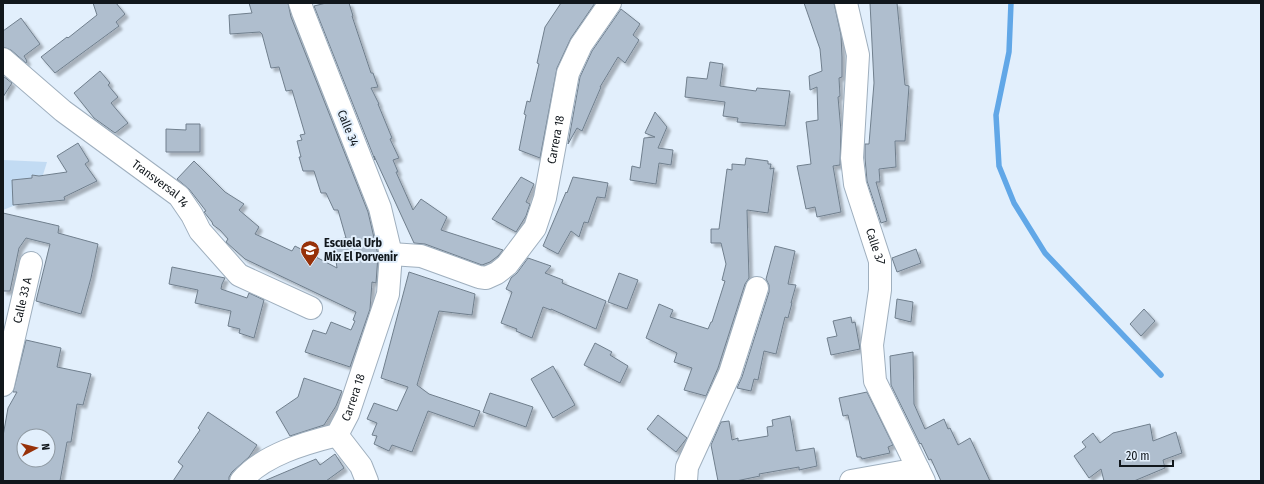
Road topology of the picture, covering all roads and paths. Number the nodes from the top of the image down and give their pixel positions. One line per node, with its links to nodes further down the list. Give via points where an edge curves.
1 (300, 3): 5 (street, Calle 34, via 380,208)
2 (610, 3): 5 (street, Carrera 18, via 581,45 568,73 545,198 535,228 507,266 486,278 420,256)
3 (846, 3): 11 (street, Calle 37, via 858,55 852,158 855,184 880,261 880,290 872,345 875,381)
4 (3, 59): 8 (street, Transversal 14, via 63,111 179,196 200,231 239,275)
5 (391, 254): 10 (street, Carrera 18, via 388,294 348,414)
6 (31, 263): 9 (street, Calle 33 A)
7 (757, 288): 14 (street, via 730,373 687,467)
8 (311, 308)
9 (3, 385)
10 (337, 435): 12 (street, Carrera 18, via 306,443 262,462); 13 (street, via 361,466)
11 (921, 475): 15 (street)
12 (240, 481)
13 (367, 481)
14 (686, 481)
15 (851, 481)

